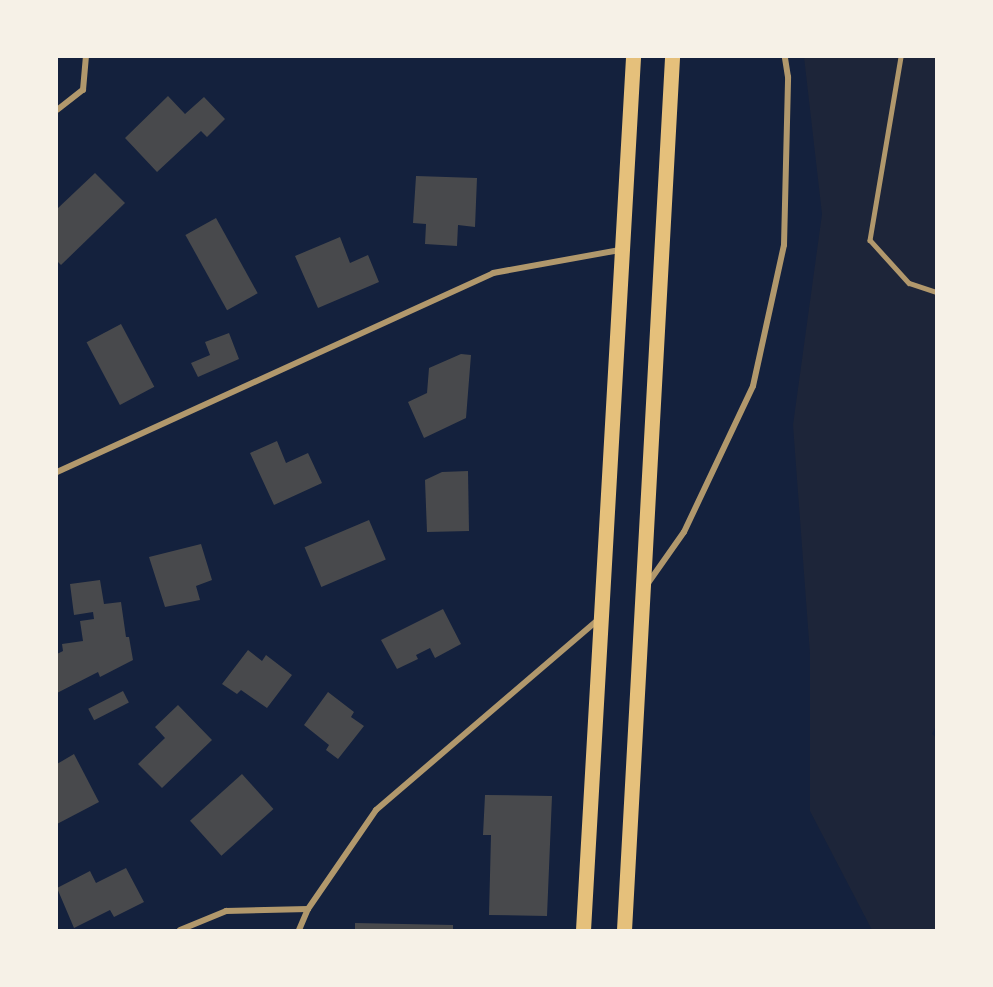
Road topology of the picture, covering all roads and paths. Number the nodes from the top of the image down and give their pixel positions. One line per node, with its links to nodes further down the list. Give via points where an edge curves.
1 (86, 57): 6 (street, via 83,90)
2 (633, 57): 7 (main road)
3 (672, 57): 10 (main road)
4 (785, 57): 10 (street, via 788,77 784,245 753,386 684,532)
5 (901, 57): 8 (lane, via 870,240 909,283)
6 (57, 110)
7 (621, 250): 9 (street, via 494,273); 11 (main road)
8 (936, 292)
9 (57, 472)
10 (642, 591): 16 (main road)
11 (602, 617): 12 (street, via 376,810); 15 (main road)
12 (308, 909): 13 (street, via 226,911); 14 (street)
13 (180, 930)
14 (299, 930)
15 (583, 930)
16 (624, 930)

